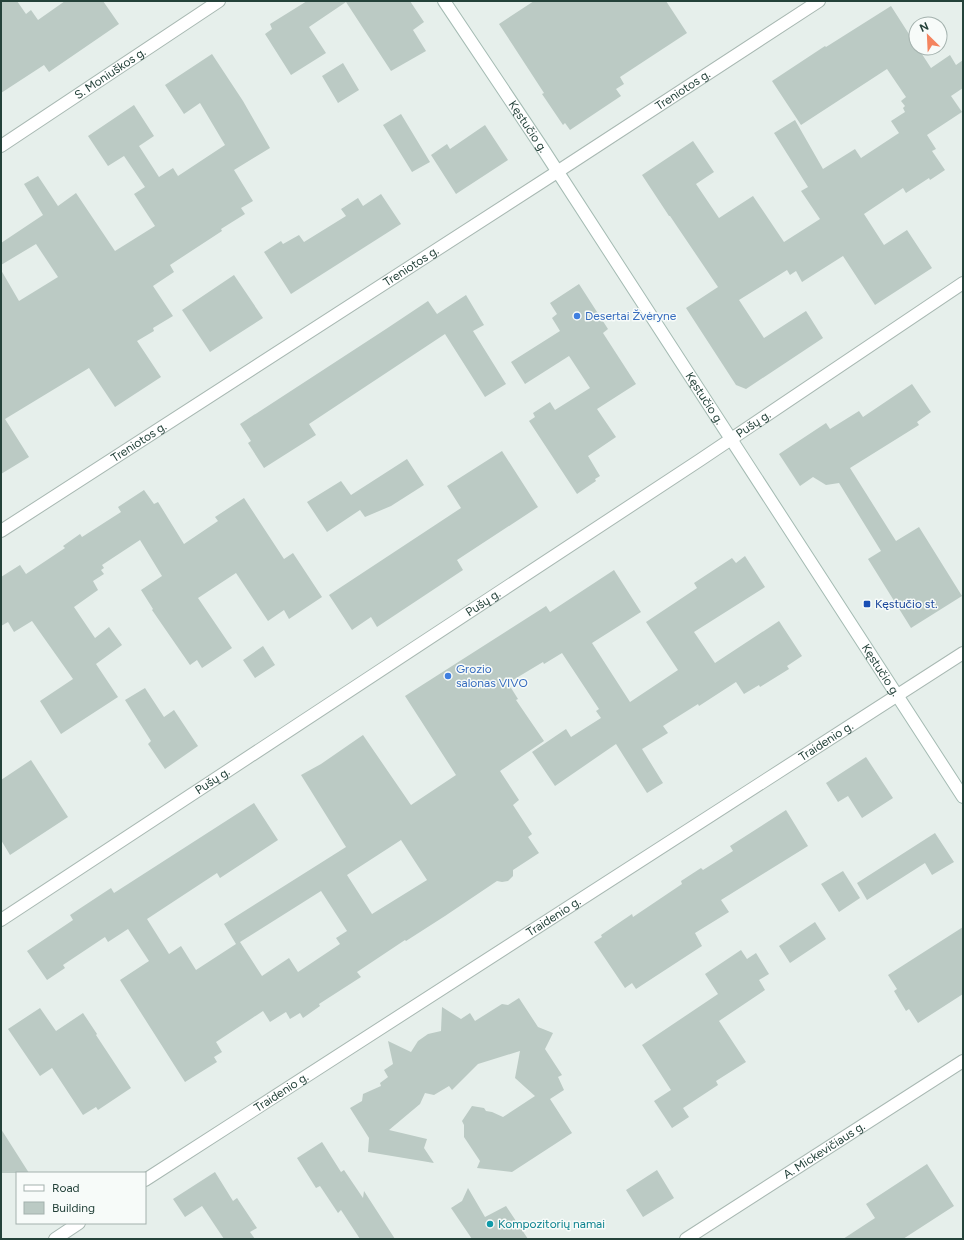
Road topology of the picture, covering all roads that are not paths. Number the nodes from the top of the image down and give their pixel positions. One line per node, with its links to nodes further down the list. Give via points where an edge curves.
1 (219, 1): 4 (street, S. Moniuškos g.)
2 (444, 1): 5 (street, Kęstučio g.)
3 (819, 1): 5 (street, Treniotos g.)
4 (1, 146)
5 (557, 172): 7 (street, Kęstučio g.); 8 (street, Treniotos g.)
6 (963, 283): 7 (street, Pušų g.)
7 (730, 439): 10 (street, Kęstučio g.); 12 (street, Pušų g.)
8 (1, 531)
9 (963, 653): 10 (street, Traidenio g.)
10 (896, 697): 11 (street, Kęstučio g.); 14 (street, Traidenio g.)
11 (963, 797)
12 (1, 920)
13 (963, 1061): 17 (street, A. Mickevičiaus g.)
14 (146, 1179)
15 (78, 1224): 16 (street)
16 (55, 1239)
17 (686, 1239)

